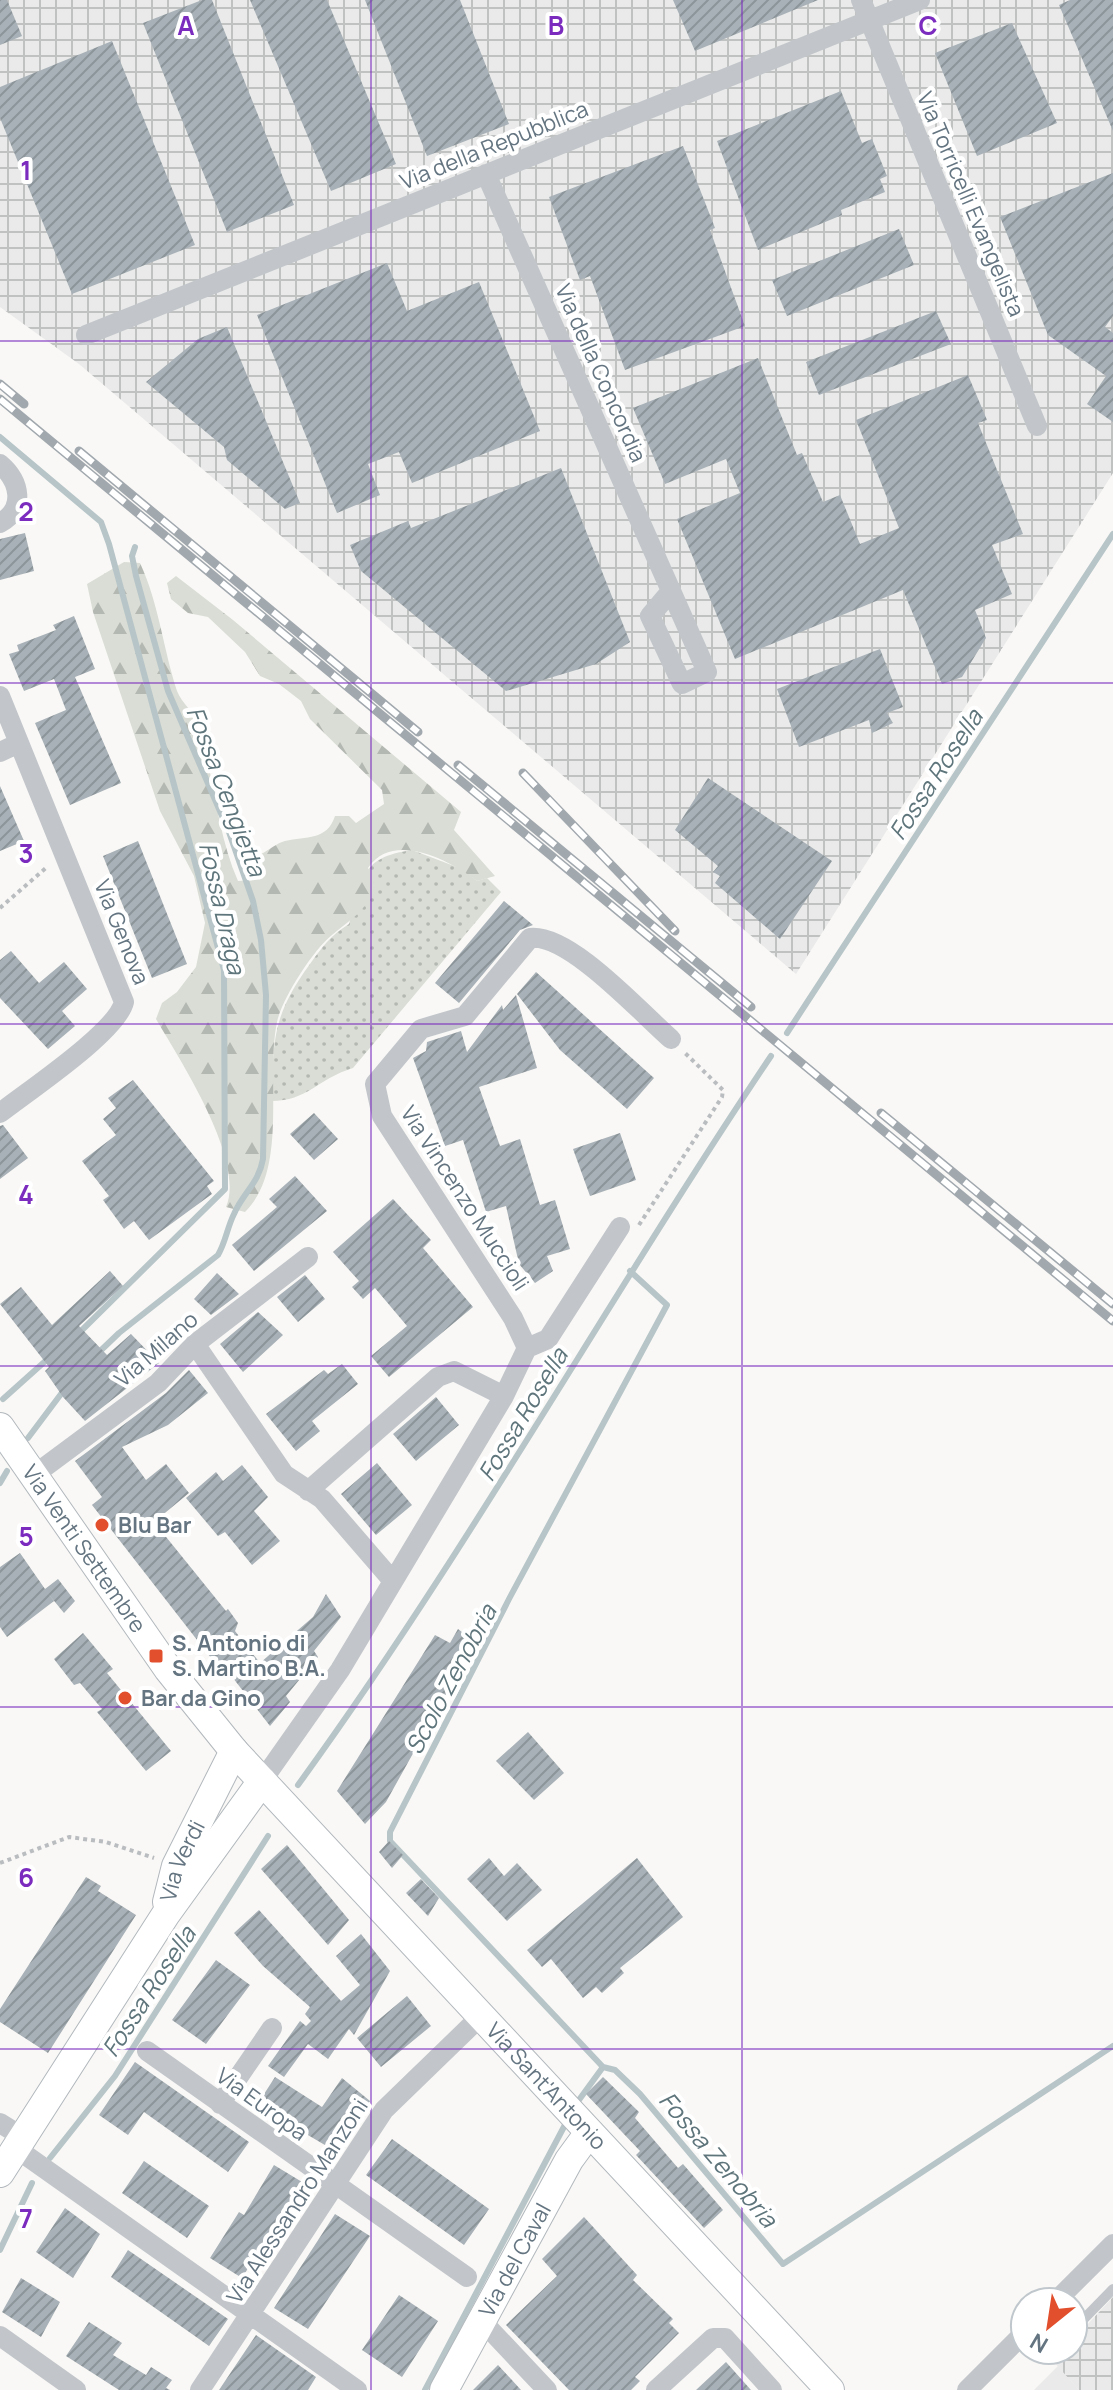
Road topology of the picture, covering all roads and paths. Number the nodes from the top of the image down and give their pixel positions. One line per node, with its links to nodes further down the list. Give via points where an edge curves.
1 (861, 0): 3 (street, Via Torricelli Evangelista)
2 (920, 0): 3 (street, Via della Repubblica)
3 (869, 20): 4 (street, Via della Repubblica); 6 (street, Via Torricelli Evangelista)
4 (486, 174): 5 (street, Via della Repubblica); 9 (street, Via della Concordia)
5 (86, 335)
6 (1037, 426)
7 (0, 464): 8 (street, via 16,484 19,498 12,515)
8 (0, 523)
9 (671, 591)
10 (0, 696): 11 (street, Via Genova)
11 (19, 743): 12 (street); 13 (street, Via Genova)
12 (0, 752)
13 (64, 852): 14 (path); 16 (street, Via Genova, via 124,1002 121,1015)
14 (0, 908)
15 (671, 1039): 17 (path, via 723,1090 722,1097 634,1233); 20 (street, Via Vincenzo Muccioli, via 574,954 542,937 530,938 465,1016 421,1029 375,1084 382,1116 513,1318)
16 (0, 1113)
17 (620, 1227): 20 (street, via 548,1339)
18 (308, 1257): 19 (street, Via Milano)
19 (195, 1344): 23 (street, Via Milano, via 158,1383); 24 (street, via 284,1474)
20 (527, 1348): 21 (street)
21 (504, 1396): 24 (street, via 454,1371 438,1377); 25 (street)
22 (0, 1427): 23 (main road, Via Venti Settembre)
23 (34, 1475): 26 (main road, Via Venti Settembre, via 168,1669)
24 (308, 1491): 25 (street, via 322,1499)
25 (392, 1580): 27 (street, via 340,1670)
26 (234, 1751): 27 (main road, Via Venti Settembre); 29 (main road, Via Verdi)
27 (262, 1781): 30 (main road, Via Verdi); 31 (main road, Via Sant'Antonio)
28 (0, 1863): 29 (path, via 69,1837 106,1842)
29 (176, 1866): 30 (main road, Via Verdi)
30 (166, 1914): 36 (main road)
31 (481, 2016): 35 (main road, Via Sant'Antonio); 38 (street, Via Alessandro Manzoni, via 384,2110)
32 (272, 2028): 34 (street)
33 (147, 2051): 34 (street, Via Europa)
34 (220, 2104): 38 (street, Via Europa)
35 (588, 2134): 45 (main road, Via del Caval); 55 (main road, Via Sant'Antonio)
36 (13, 2136): 37 (main road); 43 (street)
37 (0, 2173)
38 (333, 2186): 40 (street, Via Europa); 43 (street, Via Alessandro Manzoni)
39 (1113, 2244): 41 (street)
40 (467, 2277)
41 (1071, 2286)
42 (1113, 2289): 44 (lane)
43 (250, 2314): 49 (street, Via Alessandro Manzoni); 50 (street)
44 (1089, 2314)
45 (481, 2320): 51 (main road, Via del Caval); 52 (street)
46 (0, 2336): 48 (street)
47 (1009, 2351): 56 (street)
48 (76, 2390)
49 (200, 2390)
50 (357, 2390)
51 (444, 2390)
52 (547, 2390)
53 (656, 2390): 54 (street, via 713,2338 725,2338)
54 (772, 2390)
55 (830, 2390)
56 (967, 2390)

